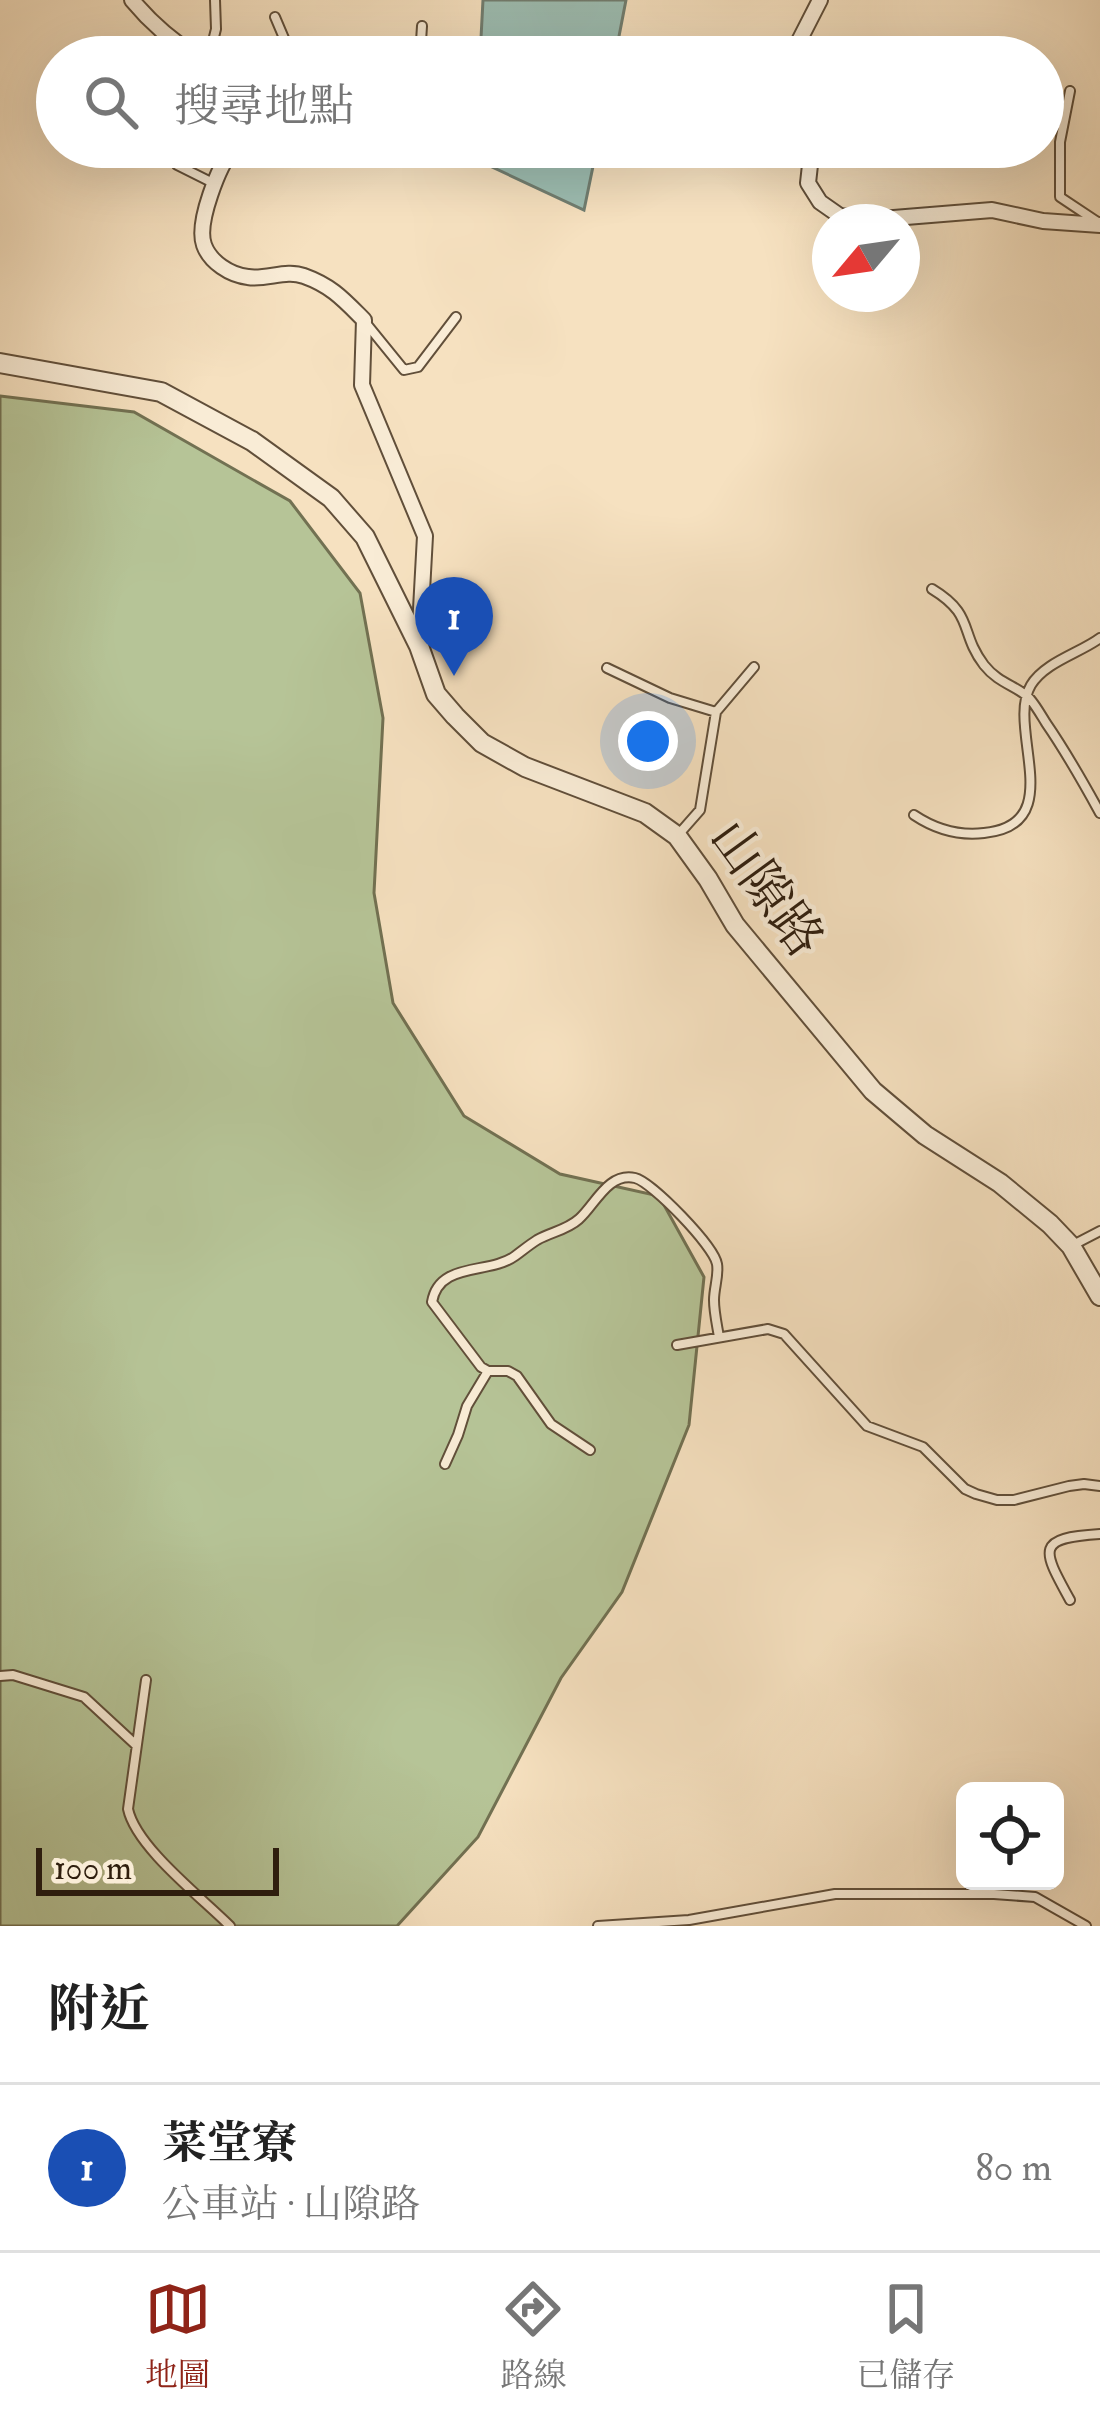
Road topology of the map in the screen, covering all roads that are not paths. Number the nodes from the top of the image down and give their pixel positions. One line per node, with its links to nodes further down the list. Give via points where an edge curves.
1 (132, 0): 6 (street)
2 (215, 0): 7 (lane)
3 (820, 0): 10 (street)
4 (275, 17): 8 (lane)
5 (422, 26): 9 (lane)
6 (168, 36)
7 (214, 36)
8 (283, 36)
9 (421, 36)
10 (802, 36)
11 (1070, 91): 12 (lane)
12 (1064, 122)
13 (183, 168): 17 (lane)
14 (222, 168): 17 (street)
15 (810, 168): 18 (street, via 808,183 840,217 992,210)
16 (1060, 168): 18 (lane, via 1060,197)
17 (214, 184): 20 (street, via 202,243 220,267 248,277 296,273 329,285)
18 (1100, 224)
19 (456, 317): 20 (lane, via 418,367 404,370)
20 (364, 320): 24 (street, via 362,385 425,536)
21 (0, 363): 24 (street, 山隙路, via 161,392 252,441 331,498 365,537)
22 (932, 589): 27 (lane, via 952,601 984,664)
23 (1100, 638): 27 (lane, via 1041,674)
24 (419, 646): 31 (street, 山隙路, via 436,694 482,743 645,813)
25 (754, 667): 28 (lane)
26 (607, 668): 28 (lane)
27 (1028, 696): 29 (lane); 30 (lane, via 1031,791 1023,814 988,833 956,833)
28 (716, 712): 31 (lane, via 700,810)
29 (1100, 813)
30 (914, 814)
31 (677, 836): 33 (street, 山隙路, via 735,926 873,1091)
32 (1100, 1231): 33 (lane)
33 (1071, 1246): 34 (street, 山隙路)
34 (1100, 1296)
35 (719, 1337): 36 (lane); 37 (lane, via 716,1259 706,1243 643,1181 619,1179 567,1227 509,1261 461,1270 432,1295); 40 (lane, via 784,1334 867,1426 923,1447 976,1494 1014,1500)
36 (676, 1345)
37 (488, 1371): 38 (lane, via 517,1376 551,1424); 39 (lane)
38 (590, 1450)
39 (445, 1464)
40 (1100, 1486)
41 (1100, 1534): 42 (lane, via 1067,1536 1050,1547 1049,1562)
42 (1070, 1600)
43 (0, 1676): 45 (lane, via 84,1697)
44 (146, 1680): 45 (lane)
45 (137, 1746): 46 (lane, via 128,1809 135,1830)
46 (230, 1926)
47 (598, 1926): 48 (lane, via 689,1920 835,1894 994,1894 1035,1898)
48 (1086, 1926)

